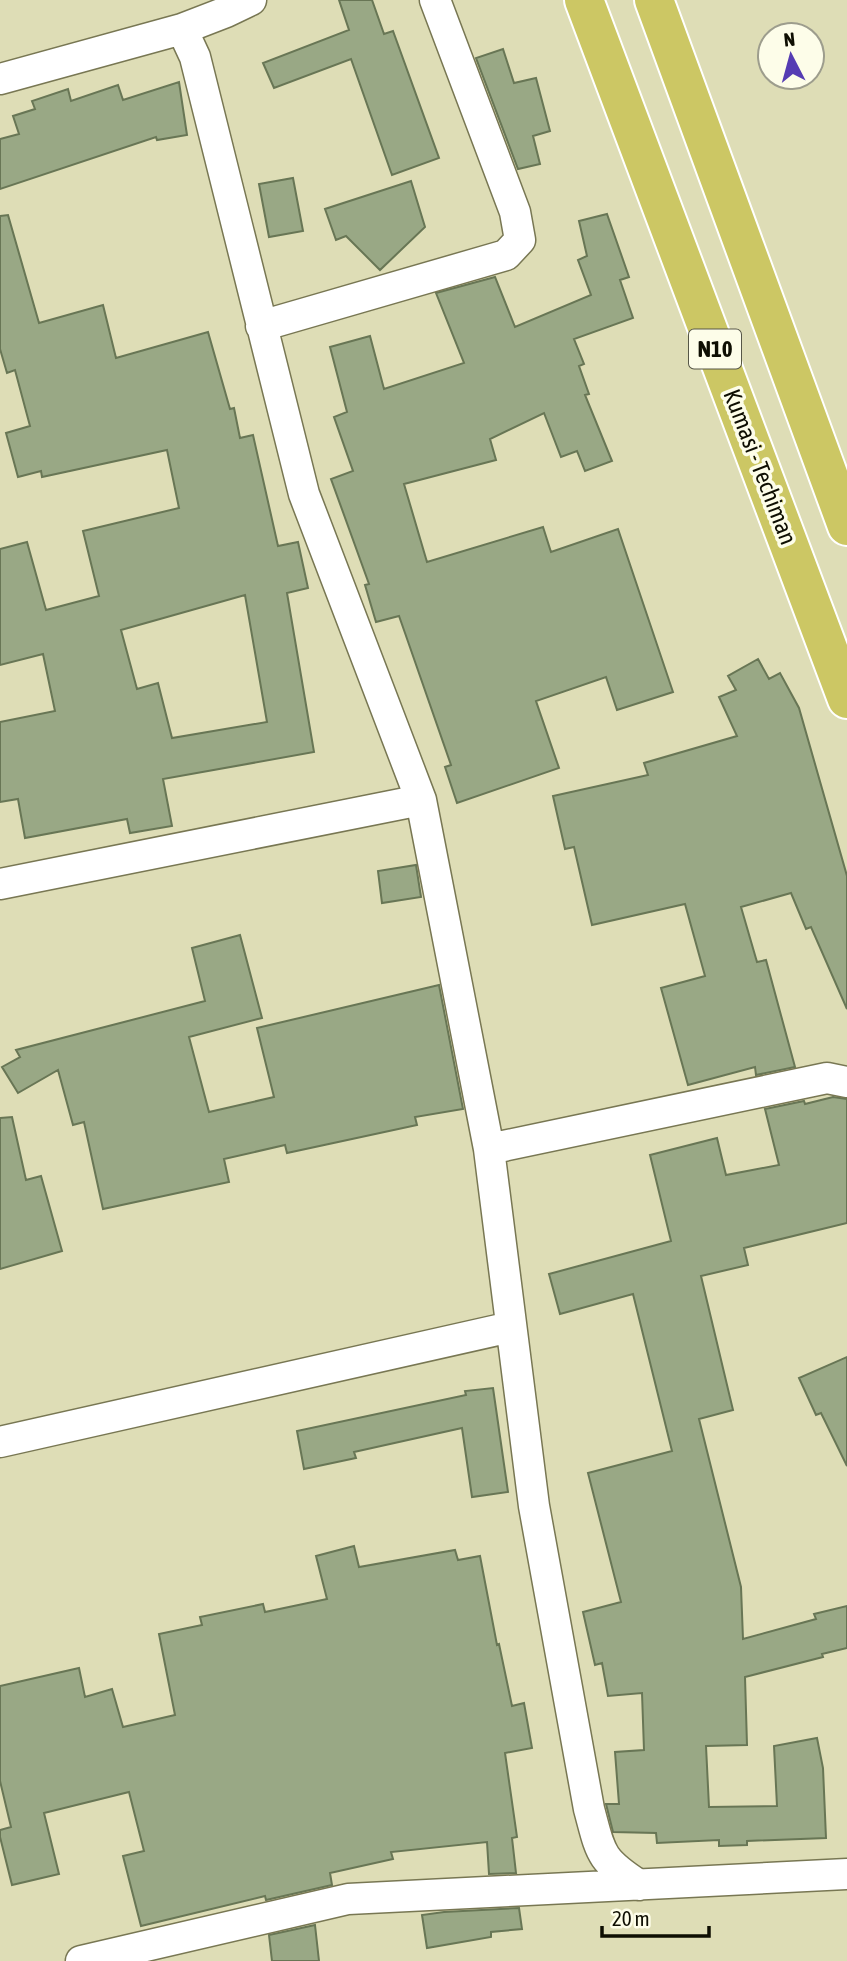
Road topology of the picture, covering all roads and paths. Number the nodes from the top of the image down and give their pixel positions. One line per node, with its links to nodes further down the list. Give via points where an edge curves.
1 (251, 0): 5 (street)
2 (435, 0): 7 (street, via 515,212 520,240 506,255)
3 (584, 0): 9 (highway, Kumasi - Techiman / N10)
4 (654, 0): 8 (highway, N10)
5 (182, 29): 6 (street); 7 (street, via 195,57)
6 (0, 79)
7 (261, 326): 10 (street, via 304,494)
8 (847, 526)
9 (847, 699)
10 (421, 800): 11 (street); 13 (street)
11 (0, 884)
12 (847, 1082): 13 (street, via 827,1078)
13 (489, 1149): 14 (street)
14 (511, 1327): 15 (street); 17 (street, via 534,1506 589,1809 600,1850 612,1867)
15 (0, 1442)
16 (847, 1874): 17 (street)
17 (639, 1885): 18 (street, via 348,1899)
18 (81, 1961)

